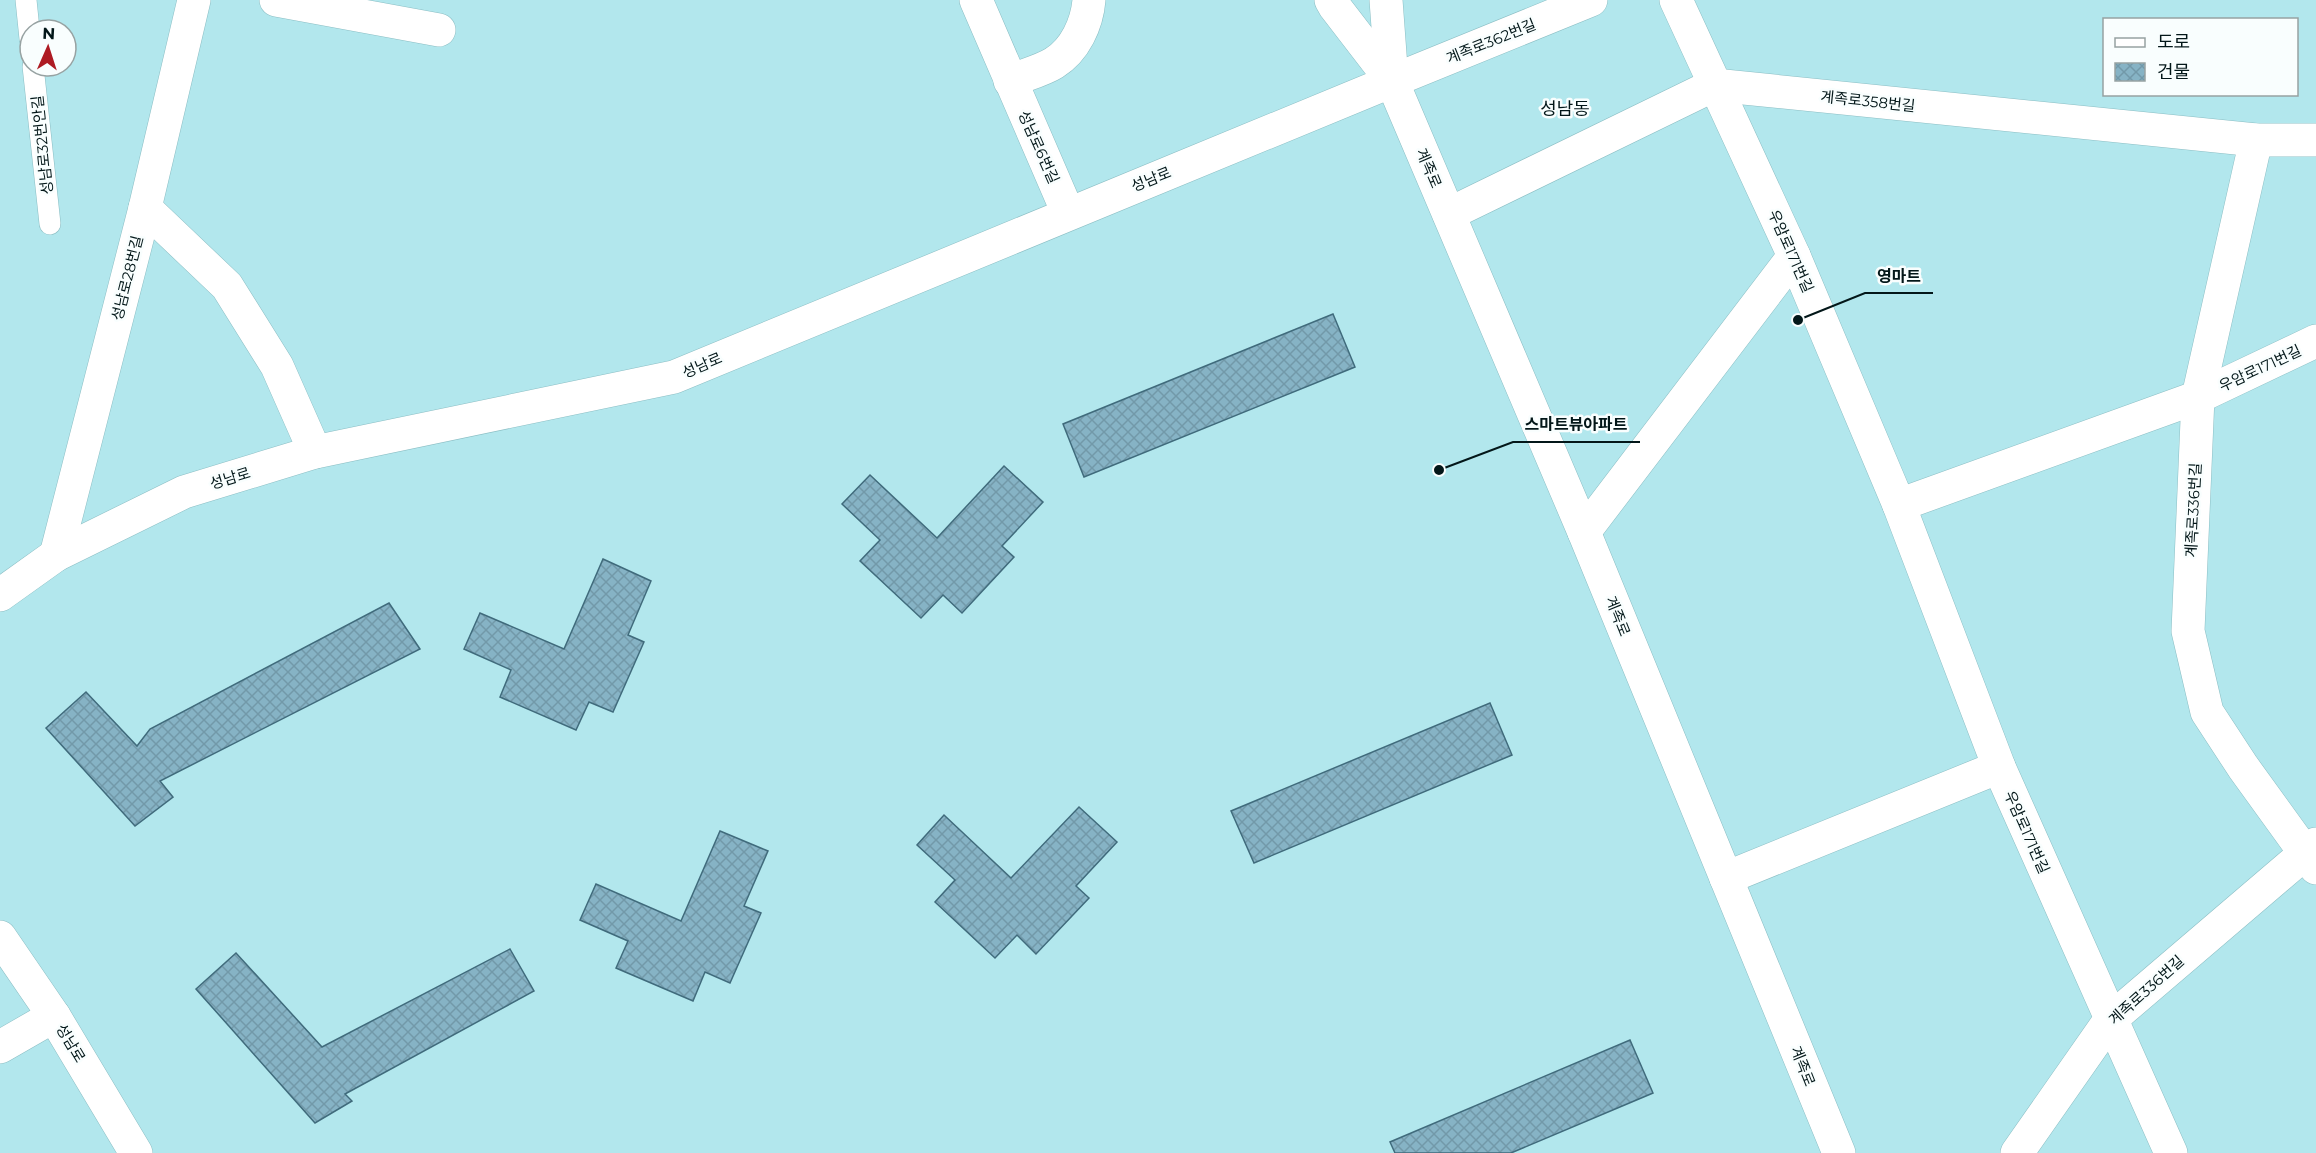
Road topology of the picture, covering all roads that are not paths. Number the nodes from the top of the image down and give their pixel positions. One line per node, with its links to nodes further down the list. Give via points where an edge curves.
1 (26, 0): 10 (lane)
2 (194, 0): 18 (street, 성남로28번길)
3 (276, 0): 11 (street)
4 (976, 0): 13 (street, 성남로6번길)
5 (1089, 0): 13 (street, via 1088,17 1073,44 1054,63)
6 (1331, 0): 14 (street, 계족로)
7 (1386, 0): 14 (street, 계족로)
8 (1591, 0): 14 (street, 계족로362번길)
9 (1676, 0): 15 (street, 우암로171번길)
10 (28, 18)
11 (439, 30)
12 (34, 78): 21 (lane, 성남로32번안길)
13 (1010, 81): 19 (street, 성남로6번길)
14 (1392, 81): 19 (street, 성남로); 20 (street, 계족로)
15 (1714, 86): 16 (street, 계족로358번길); 20 (street); 22 (street, 우암로171번길)
16 (2256, 140): 17 (street, 계족로358번길); 24 (street, 계족로336번길)
17 (2316, 140)
18 (145, 208): 25 (street, via 227,286 277,366); 28 (street, 성남로28번길)
19 (1068, 213): 25 (street, 성남로, via 674,376)
20 (1449, 214): 27 (street, 계족로)
21 (50, 224)
22 (1794, 256): 26 (street, 우암로171번길); 27 (street)
23 (2316, 342): 24 (street, 우암로171번길)
24 (2198, 397): 26 (street, 우암로171번길); 31 (street, 계족로336번길, via 2187,631 2207,712)
25 (315, 452): 28 (street, 성남로, via 184,492)
26 (1899, 505): 30 (street, 우암로171번길)
27 (1584, 532): 32 (street, 계족로)
28 (56, 555): 29 (street, 성남로)
29 (0, 596)
30 (1999, 767): 32 (street); 35 (street, 우암로171번길)
31 (2312, 855): 35 (street, 계족로336번길)
32 (1726, 878): 38 (street, 계족로)
33 (0, 937): 34 (street, 성남로)
34 (54, 1016): 36 (street); 37 (street, 성남로)
35 (2110, 1020): 39 (street, 계족로336번길); 40 (street, 우암로171번길)
36 (0, 1047)
37 (136, 1153)
38 (1839, 1153)
39 (2017, 1153)
40 (2171, 1153)

